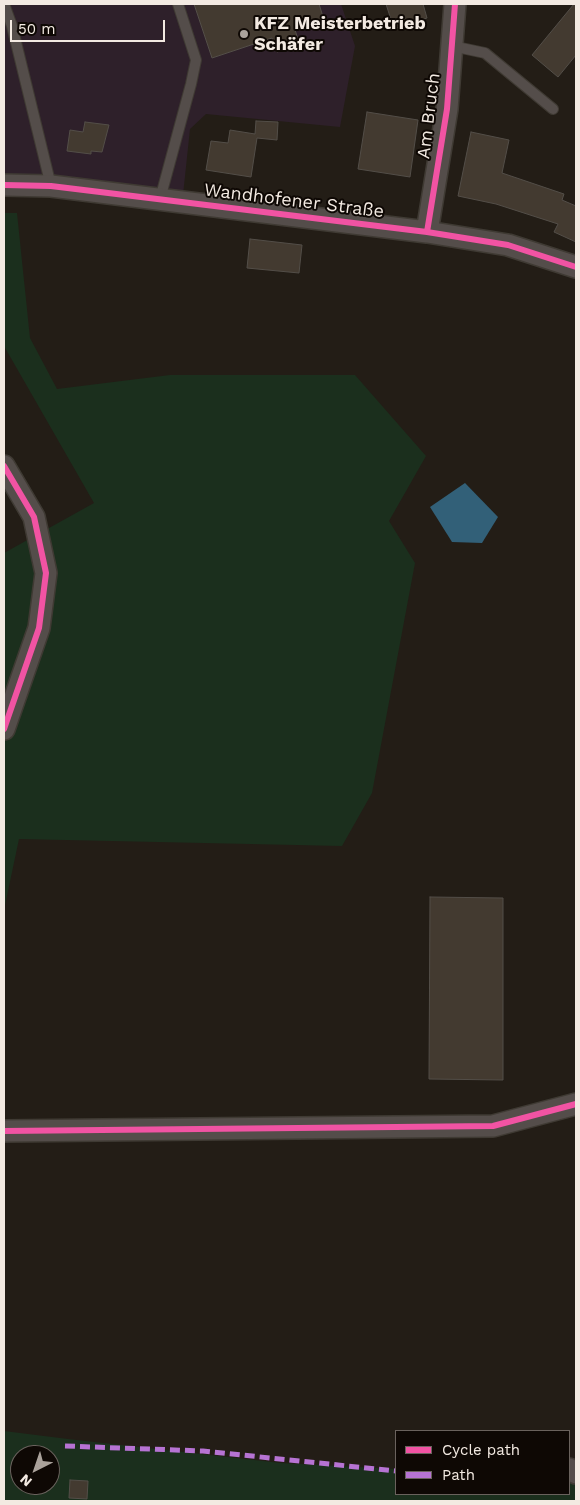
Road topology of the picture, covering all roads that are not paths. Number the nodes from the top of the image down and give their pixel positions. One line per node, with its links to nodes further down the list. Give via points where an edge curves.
1 (4, 4): 7 (lane)
2 (178, 4): 8 (lane, via 196,60)
3 (455, 4): 4 (street, Am Bruch)
4 (452, 46): 5 (lane, via 485,53); 9 (street, Am Bruch, via 447,109)
5 (553, 109)
6 (4, 185): 7 (street, Wandhofener Straße)
7 (51, 186): 8 (street, Wandhofener Straße)
8 (160, 199): 9 (street, Wandhofener Straße)
9 (427, 232): 10 (street, Wandhofener Straße, via 508,245)
10 (576, 267)
11 (4, 466): 12 (street, via 34,517 46,573 39,628)
12 (4, 729)
13 (576, 1104): 14 (street, via 493,1126)
14 (4, 1131)

